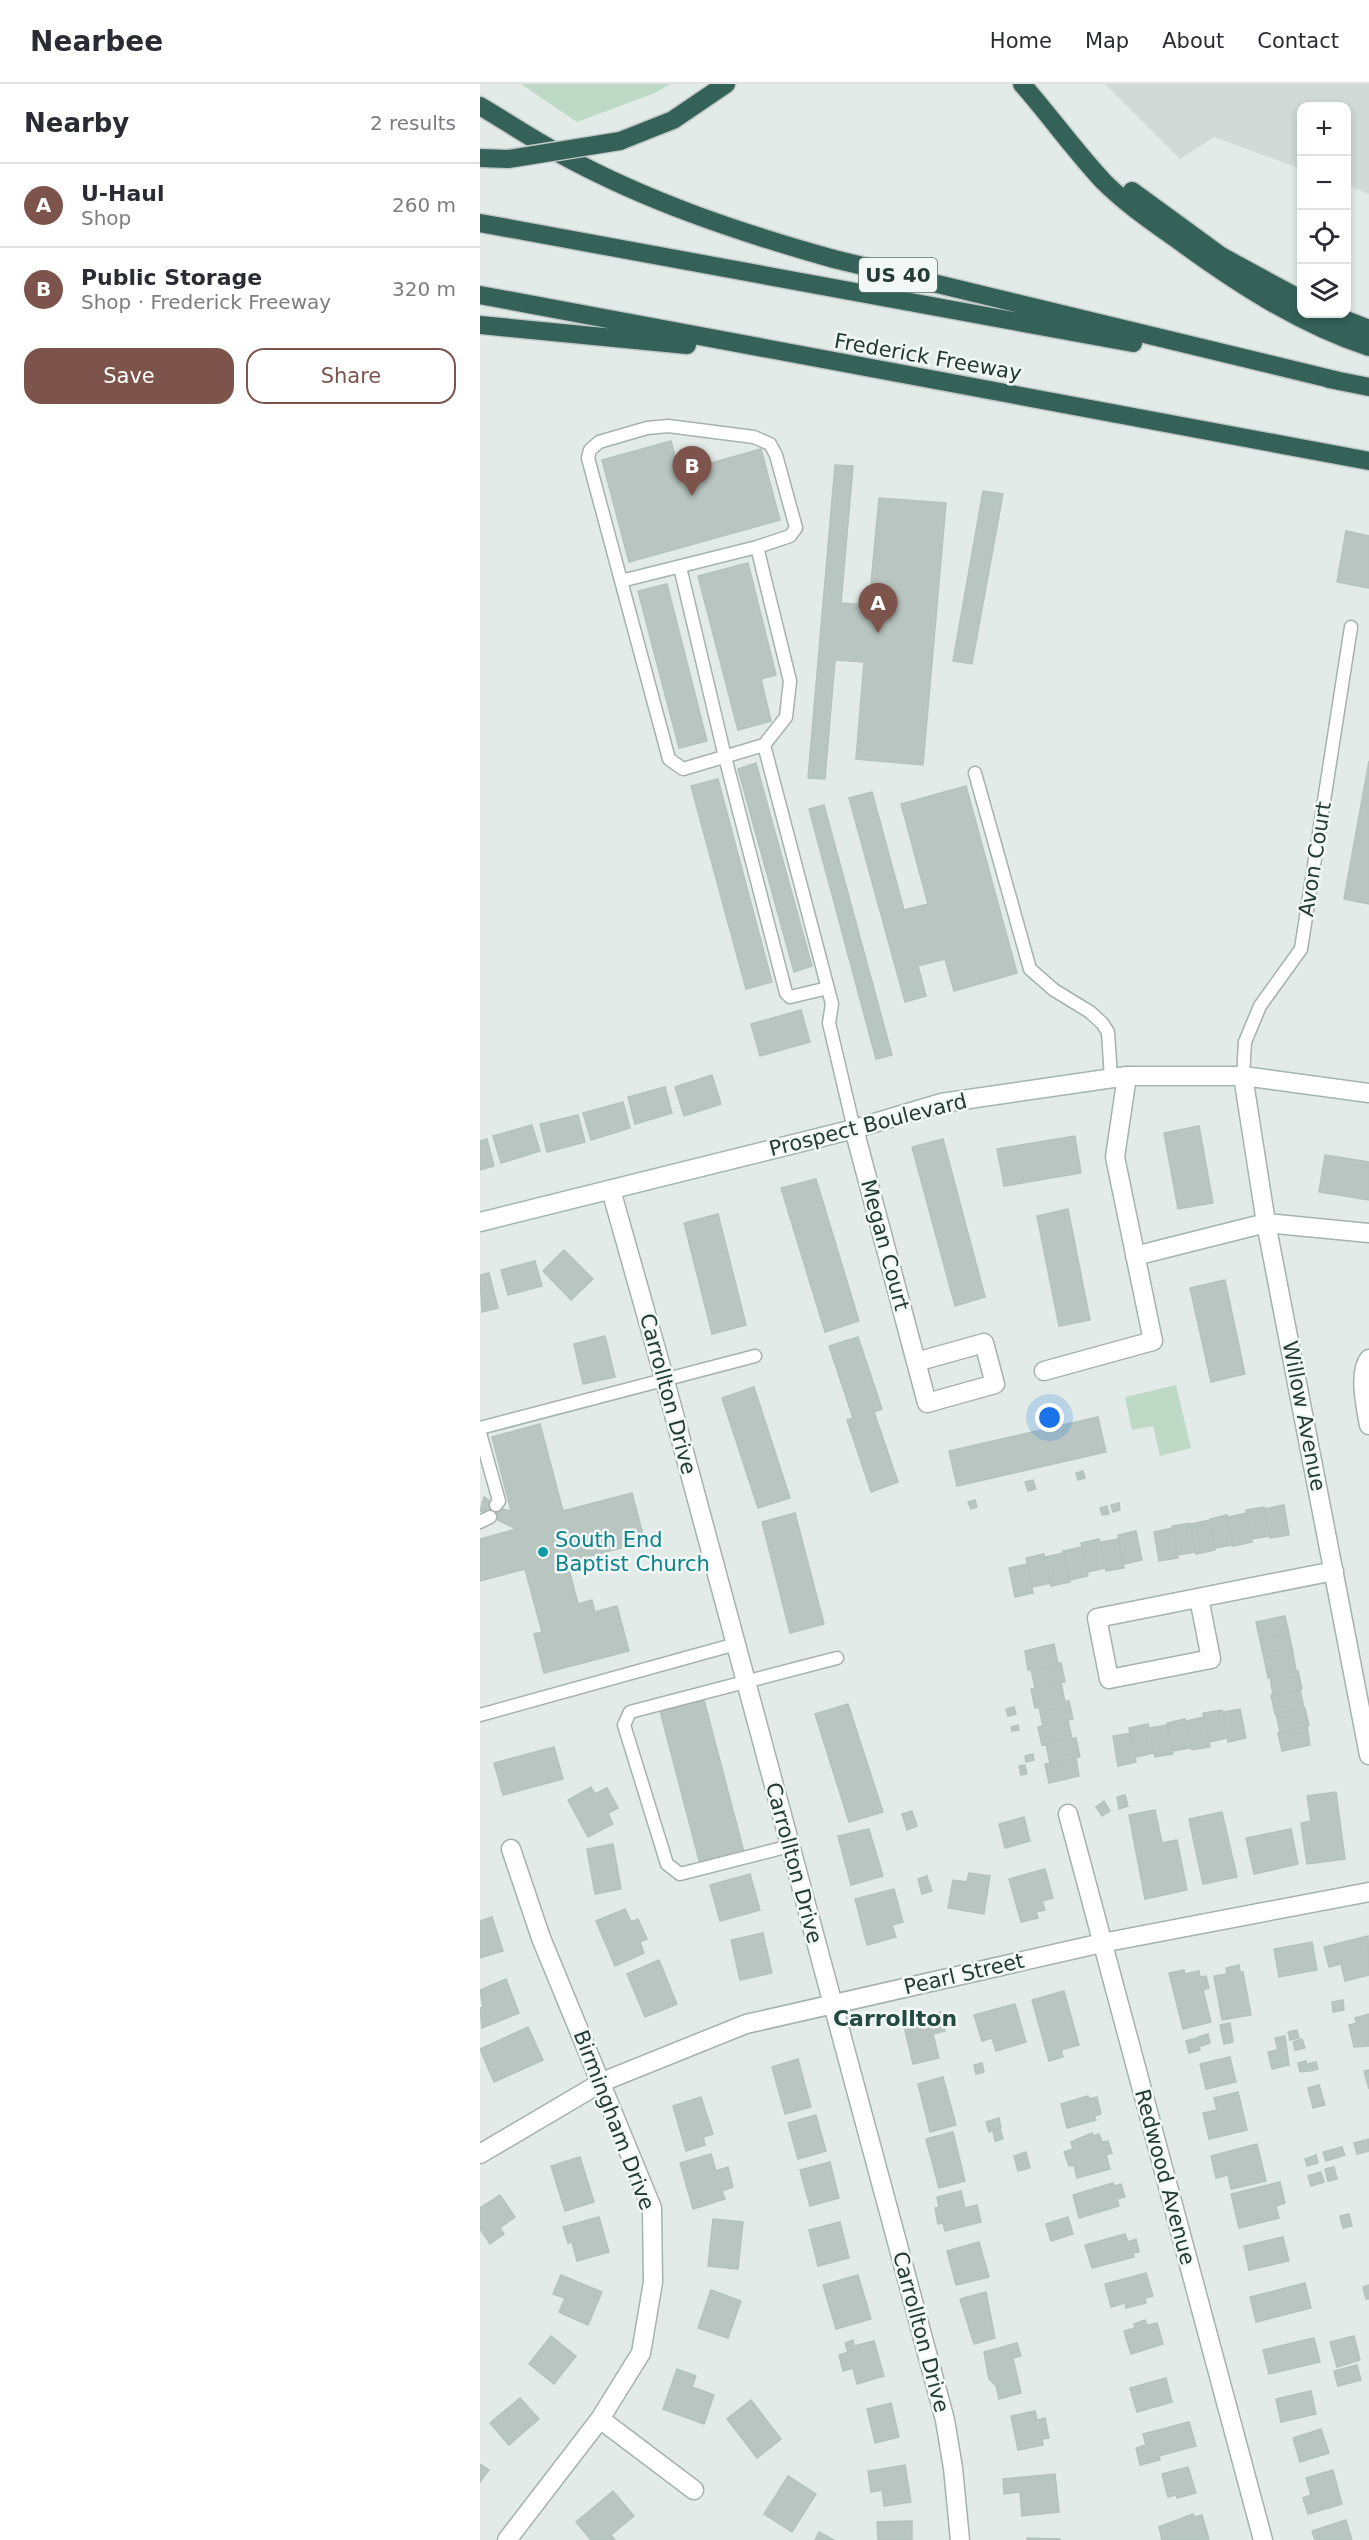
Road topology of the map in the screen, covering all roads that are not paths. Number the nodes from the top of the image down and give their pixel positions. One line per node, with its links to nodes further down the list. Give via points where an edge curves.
1 (726, 84): 4 (highway, bridge, via 673,120 620,141 508,159)
2 (1022, 84): 5 (highway)
3 (480, 106): 14 (highway, US 40, via 604,175 758,238 834,260)
4 (480, 158)
5 (1087, 163): 8 (highway, via 1115,178 1221,256); 12 (highway, via 1150,220 1212,265 1279,307)
6 (480, 223): 14 (highway)
7 (480, 295): 13 (highway, Frederick Freeway)
8 (1297, 297)
9 (1340, 318): 11 (highway)
10 (480, 325): 13 (highway)
11 (1369, 329)
12 (1369, 347)
13 (798, 356): 16 (highway, Frederick Freeway)
14 (1340, 381): 15 (highway, US 40)
15 (1369, 387)
16 (1369, 461)
17 (758, 547): 18 (lane); 19 (lane, via 790,536 796,528 770,444 754,437 668,426 647,428 598,442 588,458); 21 (lane, via 790,681 786,717)
18 (680, 567): 19 (lane); 22 (lane)
19 (621, 581): 22 (lane, via 669,759 683,769)
20 (1351, 627): 25 (lane, Avon Court, via 1301,949 1260,1006 1245,1042)
21 (764, 745): 22 (lane); 24 (lane)
22 (725, 757): 24 (lane, via 786,993 790,998)
23 (975, 773): 26 (lane, via 1030,969 1102,1023 1108,1032)
24 (828, 988): 28 (lane, via 832,1004 829,1023)
25 (1243, 1076): 26 (street, Prospect Boulevard); 27 (street, Prospect Boulevard); 31 (street, Willow Avenue)
26 (1119, 1077): 28 (street, Prospect Boulevard, via 940,1103); 33 (street, via 1115,1157)
27 (1369, 1093)
28 (854, 1129): 29 (street, Prospect Boulevard); 36 (street, Megan Court)
29 (611, 1190): 30 (street, Prospect Boulevard); 38 (street, Carrollton Drive)
30 (480, 1222)
31 (1266, 1223): 32 (street); 33 (street); 43 (street, Willow Avenue)
32 (1369, 1233)
33 (1135, 1256): 37 (street, via 1153,1341)
34 (755, 1356): 38 (lane)
35 (1369, 1359): 39 (street, via 1365,1363 1364,1396)
36 (916, 1362)
37 (1044, 1371)
38 (665, 1381): 40 (lane); 45 (street, Carrollton Drive)
39 (1369, 1425)
40 (480, 1428)
41 (480, 1433): 42 (lane, via 499,1501)
42 (496, 1505)
43 (1334, 1571): 44 (street); 49 (street, Willow Avenue)
44 (1199, 1598): 44 (street, via 1097,1618 1109,1679 1211,1659)
45 (736, 1644): 47 (street, Carrollton Drive); 48 (lane)
46 (837, 1658): 47 (lane)
47 (746, 1682): 52 (street, Carrollton Drive); 52 (lane, via 630,1712 624,1725 667,1864 680,1874)
48 (480, 1715)
49 (1364, 1716): 50 (street, Willow Avenue)
50 (1369, 1755)
51 (1068, 1814): 55 (street, Redwood Avenue)
52 (789, 1846): 56 (street, Carrollton Drive)
53 (511, 1849): 57 (street, Birmingham Drive, via 541,1938)
54 (1369, 1892): 55 (street, Pearl Street)
55 (1102, 1943): 56 (street, Pearl Street); 63 (street, Redwood Avenue)
56 (832, 2004): 57 (street, Pearl Street, via 746,2024); 62 (street, Carrollton Drive, via 945,2420)
57 (602, 2082): 58 (street, Pearl Street); 59 (street, Birmingham Drive, via 652,2208 653,2282 641,2353)
58 (480, 2154)
59 (600, 2419): 60 (street); 61 (street, Birmingham Drive)
60 (694, 2490)
61 (507, 2540)
62 (960, 2540)
63 (1263, 2540)

